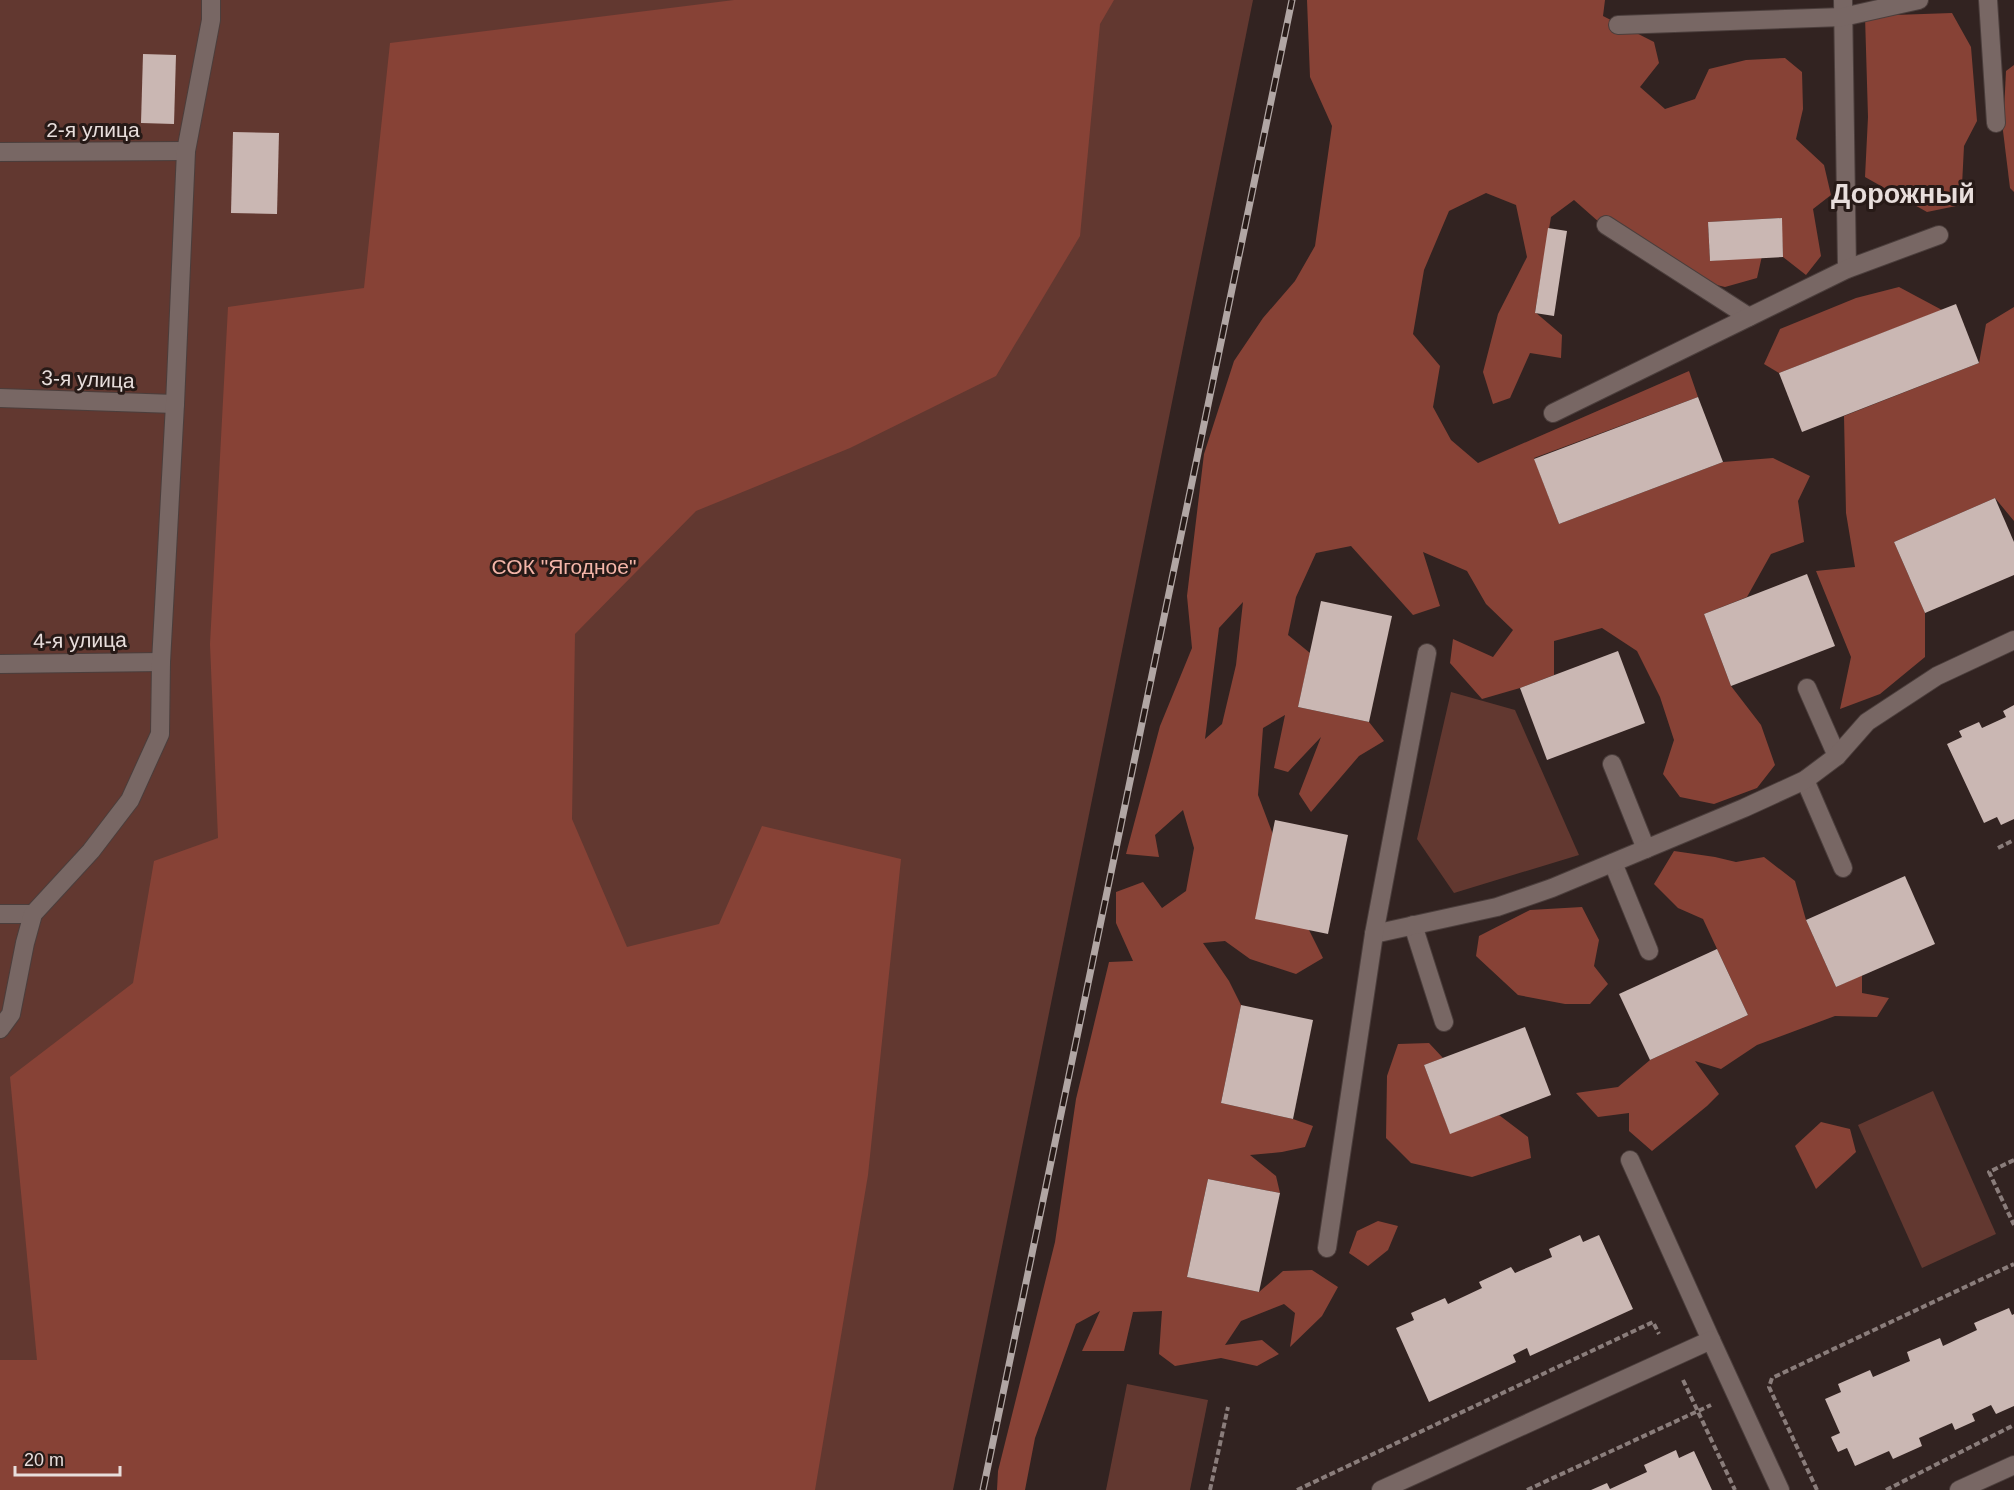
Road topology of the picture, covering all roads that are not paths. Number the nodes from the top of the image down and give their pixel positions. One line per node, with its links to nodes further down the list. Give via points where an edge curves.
1 (211, 0): 7 (street, via 211,20)
2 (1919, 0): 4 (street)
3 (1988, 0): 6 (street)
4 (1843, 9): 5 (street); 11 (street)
5 (1618, 25)
6 (1995, 123)
7 (186, 151): 8 (street, 2-я улица); 14 (street)
8 (0, 152)
9 (1606, 225): 12 (street)
10 (1939, 235): 11 (street)
11 (1847, 269): 12 (street)
12 (1749, 317): 15 (street)
13 (0, 398): 14 (street, 3-я улица)
14 (176, 404): 18 (street)
15 (1553, 413)
16 (2014, 640): 21 (street, via 1937,676 1867,722)
17 (1427, 653): 30 (street)
18 (161, 662): 19 (street, 4-я улица); 28 (street, via 160,734 130,800 91,851)
19 (0, 664)
20 (1807, 688): 21 (street)
21 (1837, 756): 23 (street)
22 (1612, 764): 24 (street)
23 (1805, 780): 24 (street); 26 (street)
24 (1646, 849): 25 (street)
25 (1613, 863): 29 (street, via 1497,907); 31 (street)
26 (1843, 868)
27 (0, 914): 28 (street)
28 (33, 914): 33 (street, via 11,1014)
29 (1413, 925): 30 (street); 32 (street)
30 (1374, 934): 35 (street)
31 (1649, 951)
32 (1444, 1022)
33 (0, 1029)
34 (1630, 1160): 36 (street)
35 (1327, 1248)
36 (1711, 1340): 38 (street); 39 (street)
37 (2014, 1465): 40 (street)
38 (1382, 1490)
39 (1780, 1490)
40 (1959, 1490)

